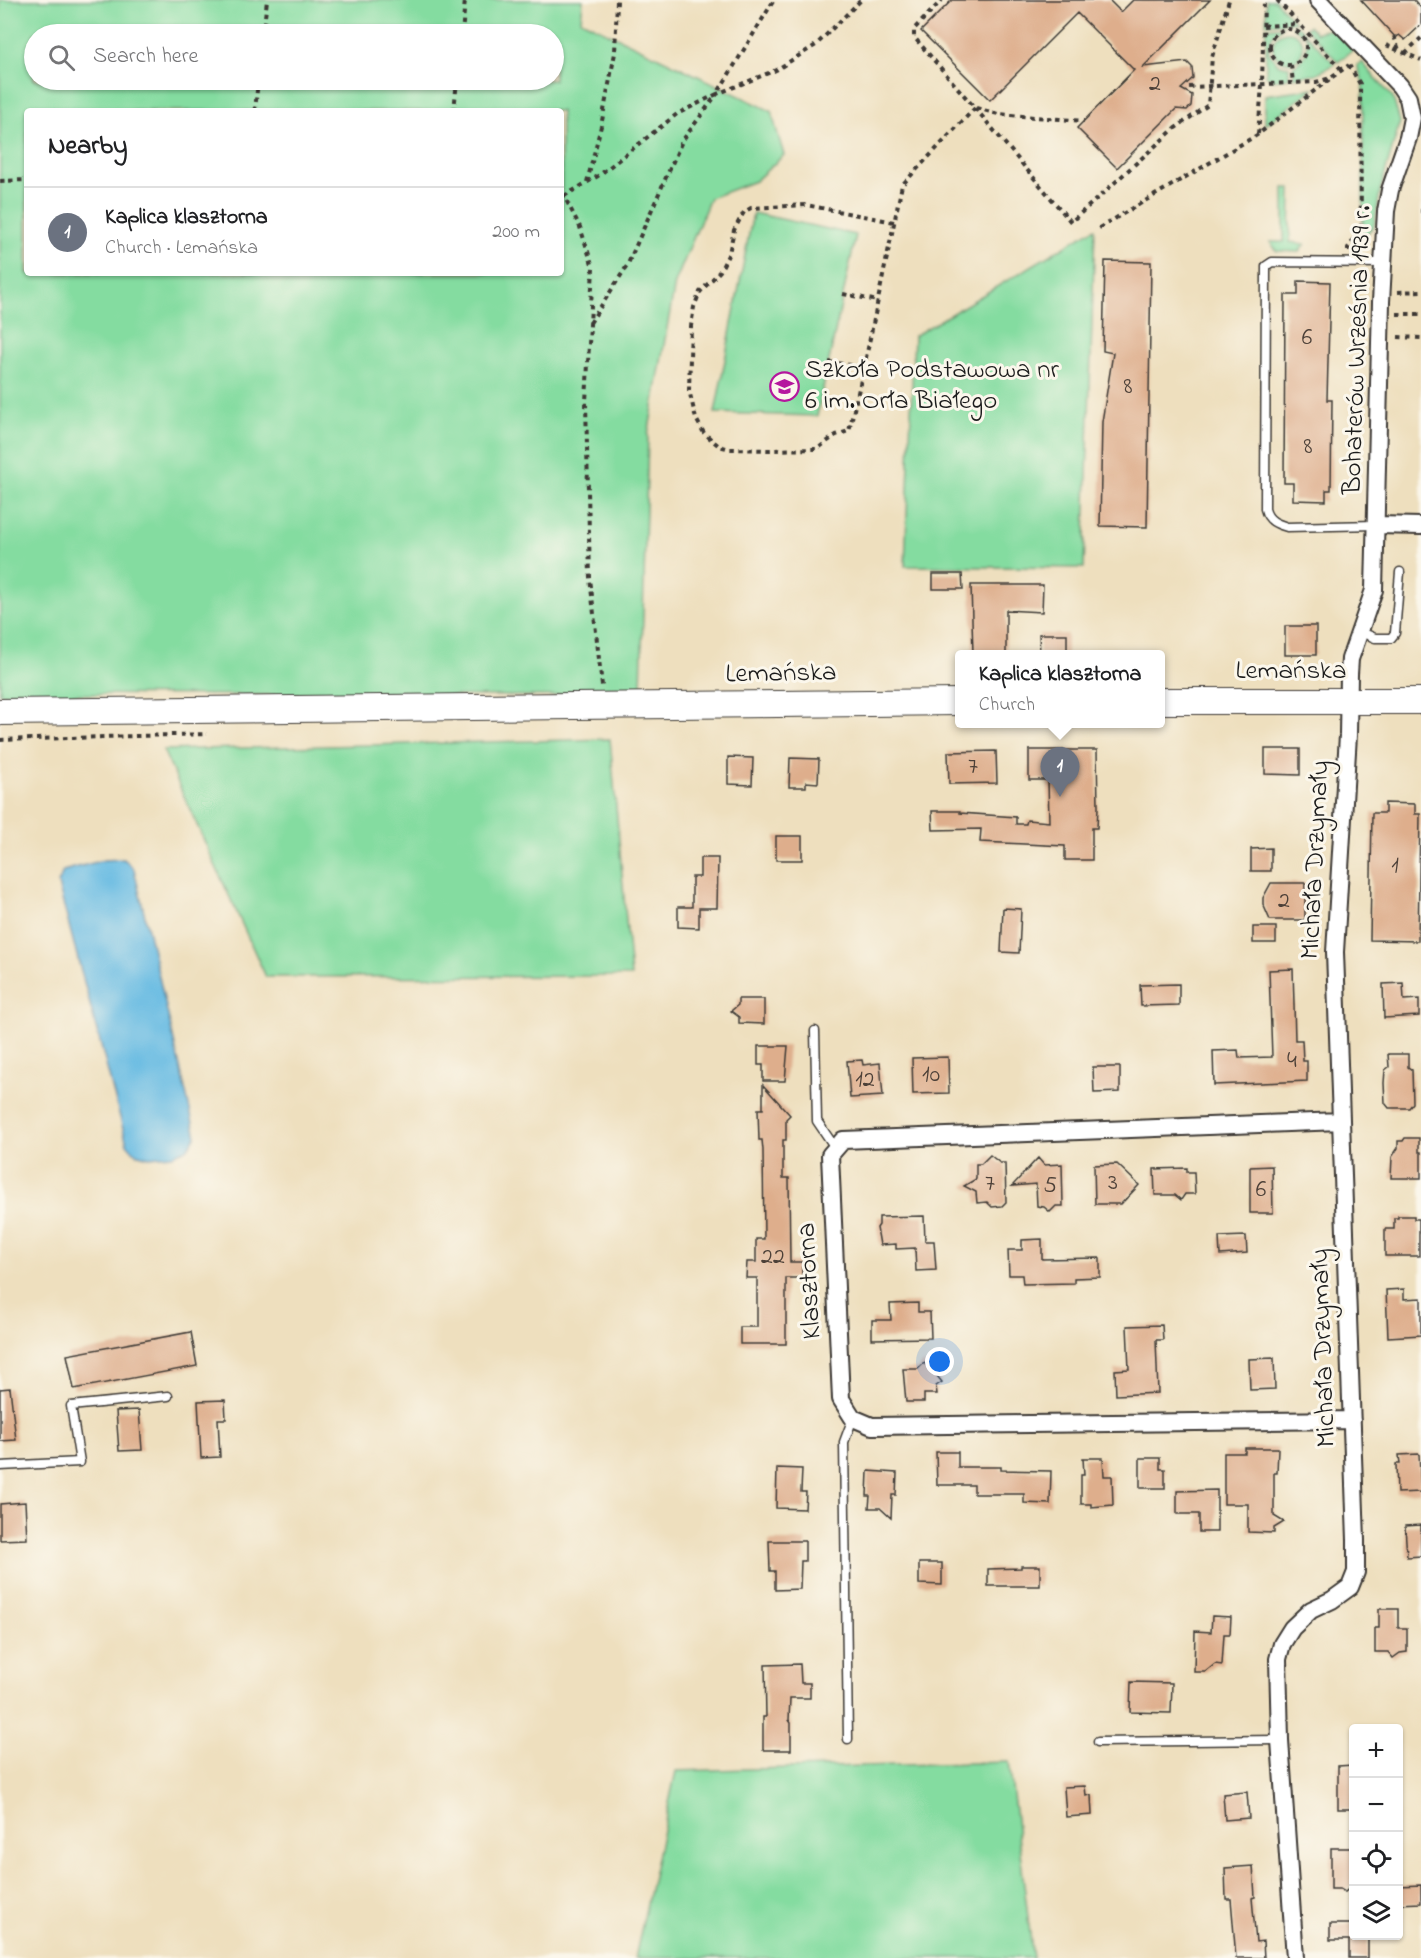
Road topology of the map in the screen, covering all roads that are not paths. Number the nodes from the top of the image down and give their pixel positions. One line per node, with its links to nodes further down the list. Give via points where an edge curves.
1 (1318, 0): 2 (street, Bohaterów Września 1939 r., via 1408,98 1412,118 1387,201)
2 (1383, 263): 3 (street, Bohaterów Września 1939 r.); 3 (lane, via 1272,262 1266,266 1267,515 1275,524 1287,527)
3 (1377, 525): 4 (street); 6 (street, Bohaterów Września 1939 r., via 1374,591)
4 (1421, 526)
5 (1400, 572): 6 (lane, via 1395,633 1391,638 1375,638)
6 (1361, 632): 8 (street, Bohaterów Września 1939 r., via 1350,659)
7 (1165, 701): 8 (main road, Lemańska)
8 (1348, 701): 9 (main road, Lemańska); 13 (street, Michała Drzymały, via 1335,952)
9 (1421, 701)
10 (955, 702): 11 (main road, Lemańska)
11 (0, 711)
12 (815, 1031): 14 (lane, via 817,1121)
13 (1340, 1121): 14 (street, via 843,1140); 17 (street, Michała Drzymały)
14 (836, 1149): 16 (street, Klasztorna, via 830,1155 841,1398)
15 (168, 1396): 18 (lane, via 71,1406 80,1462)
16 (853, 1418): 17 (street, via 872,1426); 19 (lane, via 844,1442)
17 (1352, 1420): 20 (street, Michała Drzymały, via 1356,1572 1350,1587 1311,1610 1282,1644 1278,1659)
18 (0, 1466)
19 (848, 1739)
20 (1280, 1740): 21 (lane); 22 (street, Michała Drzymały)
21 (1098, 1742)
22 (1295, 1958)

